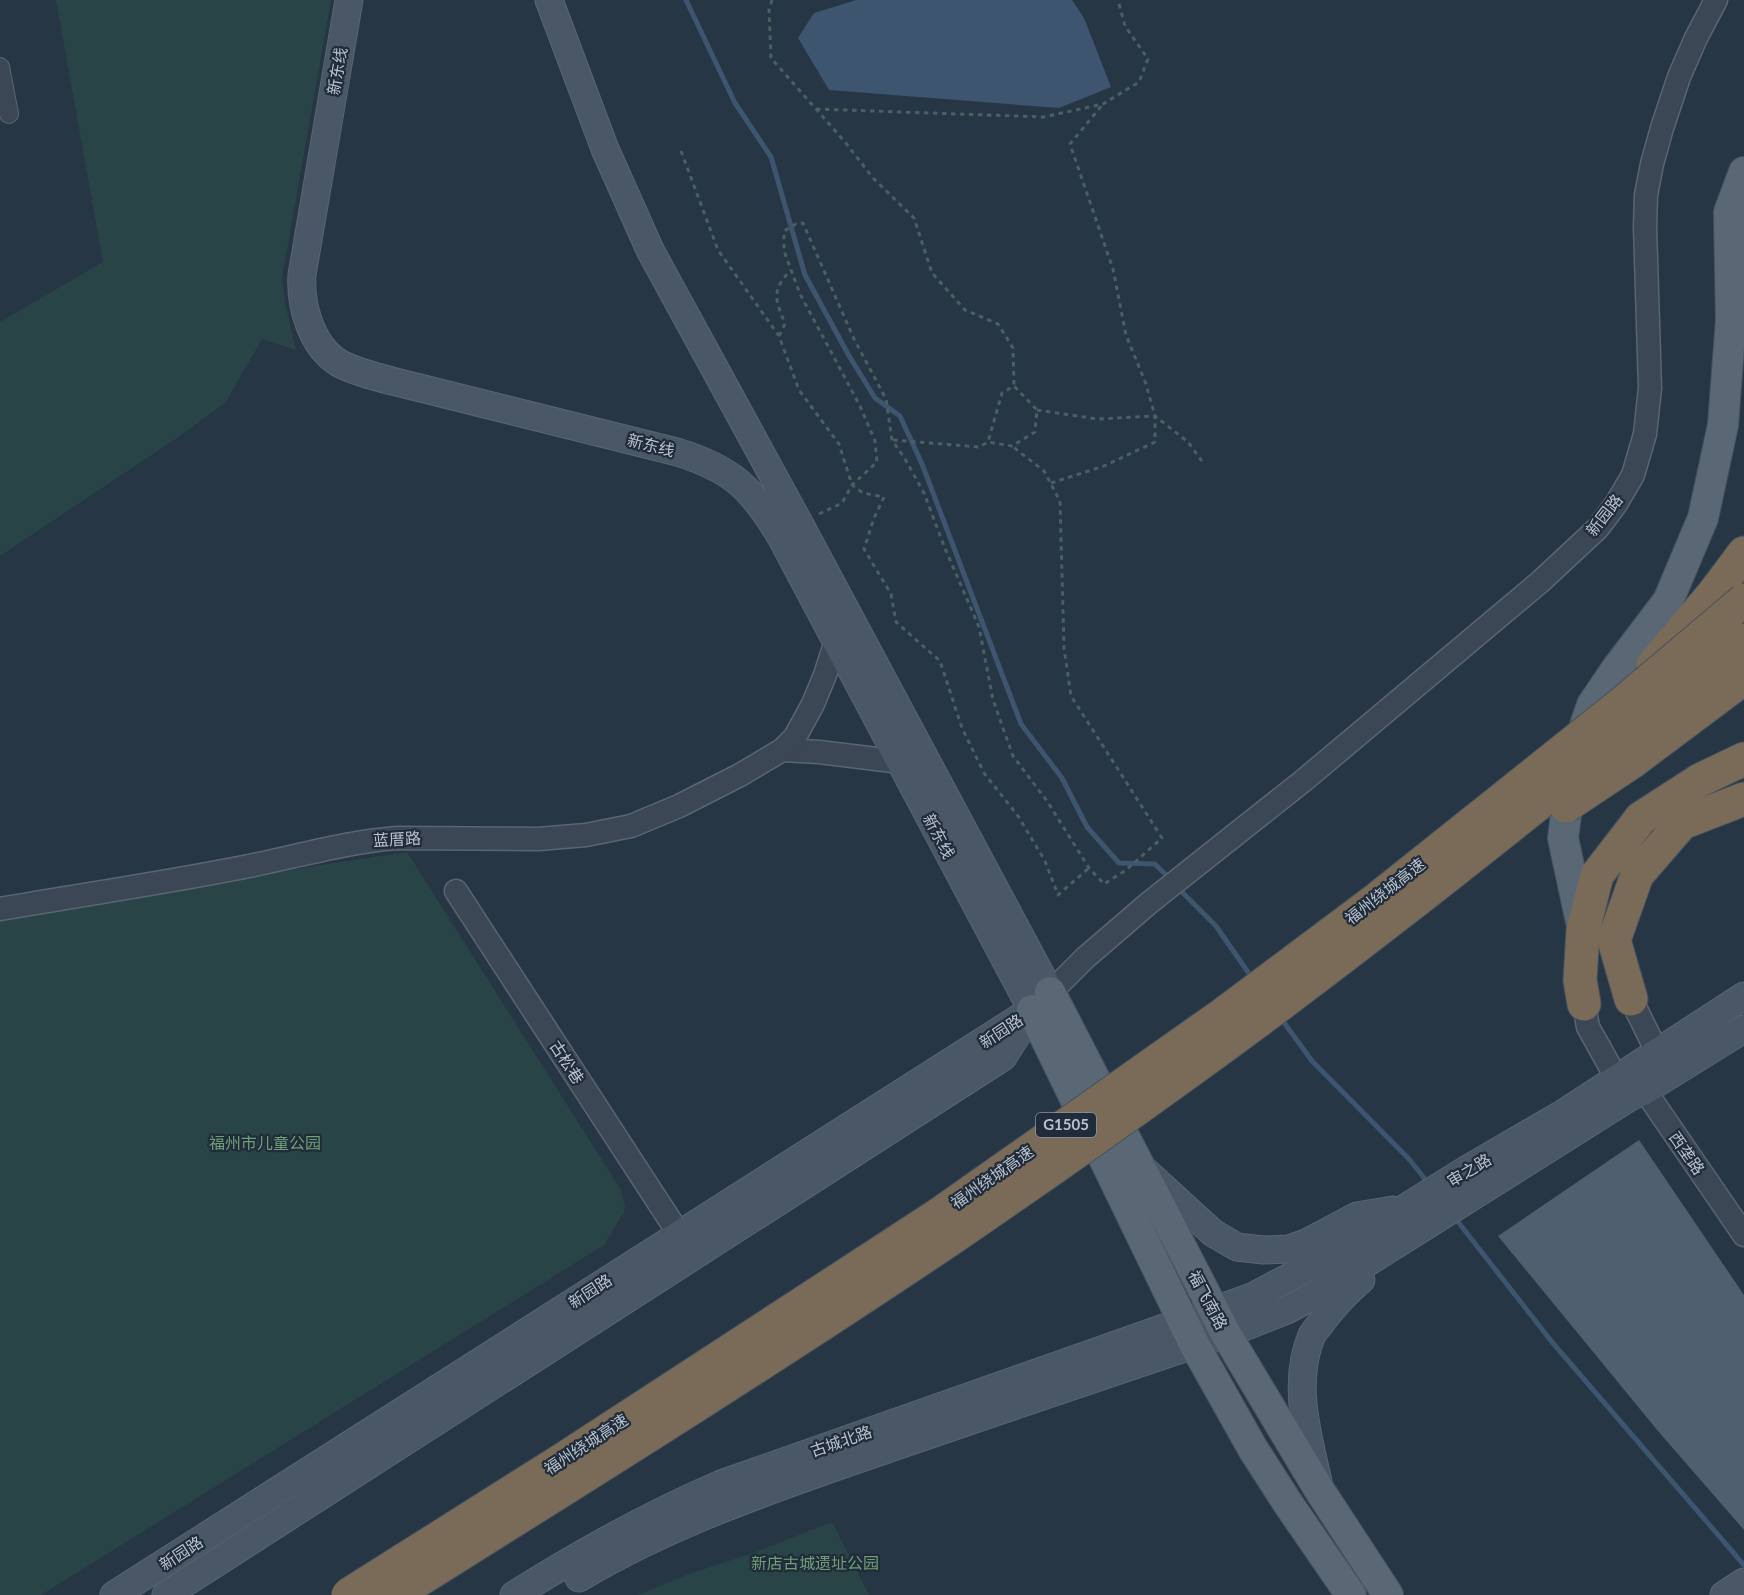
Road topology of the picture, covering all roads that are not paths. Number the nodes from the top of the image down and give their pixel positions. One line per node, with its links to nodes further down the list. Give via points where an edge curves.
1 (349, 0): 11 (main road, 新东线, via 301,286 305,311 324,351 341,364 392,381 677,452 719,468 744,486 767,514)
2 (549, 0): 24 (main road, 新东线, via 641,230 1019,931)
3 (1716, 0): 24 (street, 新园路, via 1679,77 1652,164 1645,227 1650,388 1639,455 1633,475 1616,504 1598,528 1540,582 1304,781 1149,903)
4 (0, 67): 5 (street)
5 (9, 114)
6 (1744, 172): 20 (main road, via 1729,212 1731,320 1723,425 1702,518 1668,601 1593,705 1573,761 1563,838)
7 (1744, 553): 13 (highway, bridge)
8 (1744, 588): 13 (highway, bridge)
9 (1744, 600): 13 (highway, 福州绕城高速 / G1505, bridge)
10 (1744, 640): 21 (highway, 福州绕城高速 / G1505, bridge)
11 (836, 641): 14 (street, via 813,704 795,737); 16 (main road, 新东线)
12 (1744, 678): 21 (highway, bridge, via 1632,762)
13 (1615, 710): 38 (highway, 福州绕城高速 / G1505, bridge, via 1377,899 1222,1015 948,1209)
14 (782, 750): 16 (street); 19 (street, 蓝厝路, via 679,806 608,832 538,839 377,839 243,867)
15 (1744, 759): 20 (highway, via 1700,780 1641,818 1597,874)
16 (901, 762): 24 (main road, 新东线)
17 (1744, 799): 23 (highway, via 1682,823 1637,875 1614,940)
18 (456, 891): 31 (street, 古松巷)
19 (0, 909)
20 (1583, 931): 25 (highway, via 1580,980)
21 (1363, 943): 39 (highway, 福州绕城高速 / G1505, bridge, via 1177,1080 954,1236 681,1415)
22 (1744, 996): 27 (main road, 审之路)
23 (1630, 999): 27 (street)
24 (1041, 1001): 29 (main road, 福飞南路); 31 (main road, 新园路); 34 (main road, 福飞南路); 37 (main road, 新园路, via 1003,1057)
25 (1584, 1004): 28 (street, 西垄路, via 1588,1027)
26 (1744, 1029): 27 (main road, 审之路)
27 (1664, 1063): 28 (main road, 审之路)
28 (1630, 1084): 30 (main road, 审之路); 32 (street, 西垄路)
29 (1139, 1166): 30 (main road, via 1214,1233 1237,1246 1289,1249 1357,1216); 33 (main road, 福飞南路)
30 (1416, 1216): 33 (main road, 审之路, via 1306,1300 1265,1319); 35 (main road, via 1341,1297 1313,1334 1303,1366 1303,1400)
31 (678, 1234): 36 (main road, 新园路)
32 (1744, 1235)
33 (1220, 1322): 34 (main road, 审之路); 35 (main road, 福飞南路)
34 (1188, 1333): 40 (main road, 古城北路, via 721,1484 620,1532); 41 (main road, 古城北路, via 648,1540); 42 (main road, 福飞南路, via 1253,1449)
35 (1320, 1491): 43 (main road, 福飞南路)
36 (114, 1595)
37 (166, 1595)
38 (348, 1595)
39 (395, 1595)
40 (514, 1595)
41 (550, 1595)
42 (1351, 1595)
43 (1389, 1595)

